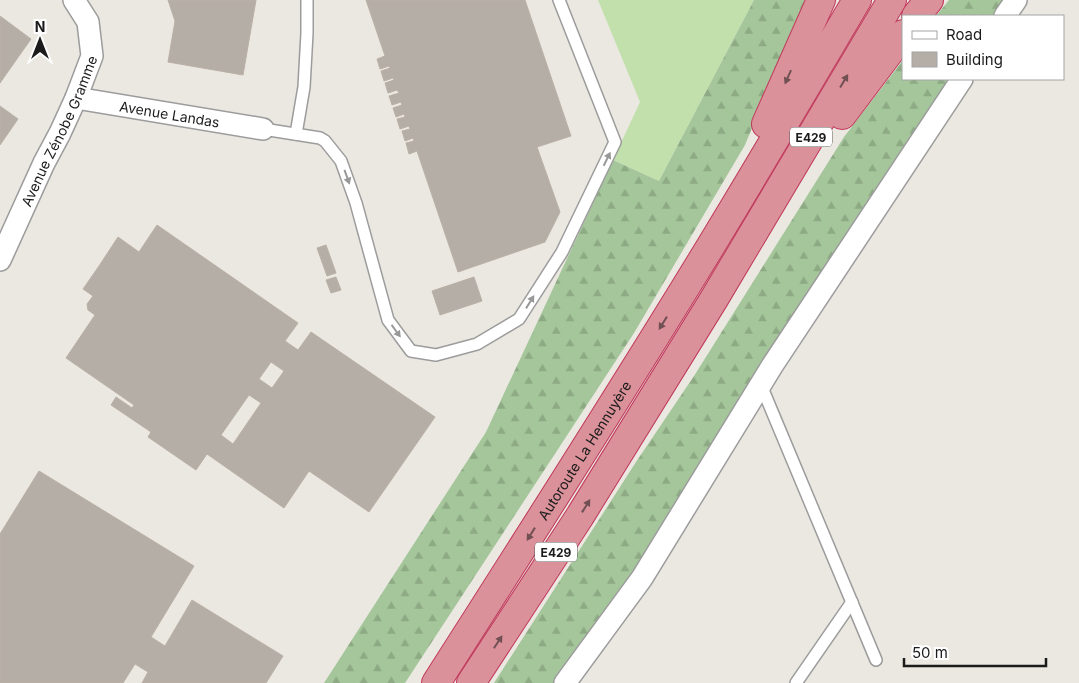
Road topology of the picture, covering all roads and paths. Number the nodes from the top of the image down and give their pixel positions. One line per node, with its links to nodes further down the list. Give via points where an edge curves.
1 (74, 0): 13 (street, Avenue Zénobe Gramme, via 88,22 92,56)
2 (307, 0): 15 (lane, via 304,87)
3 (559, 0): 15 (lane, one-way to 3, via 320,138 341,160 388,320 410,351 436,355 477,344 519,319 562,252 615,142)
4 (821, 0): 18 (highway, one-way to 18, via 766,124 708,225)
5 (857, 0): 18 (highway, Autoroute La Hennuyère / E429)
6 (892, 0): 17 (highway, E429, one-way to 6)
7 (929, 0): 9 (highway)
8 (1016, 0): 10 (street)
9 (917, 15)
10 (1006, 15)
11 (902, 35): 17 (highway)
12 (961, 80): 19 (street)
13 (76, 98): 14 (street, Avenue Landas); 16 (street, Avenue Zénobe Gramme)
14 (263, 129): 15 (lane)
15 (296, 134)
16 (0, 260)
17 (730, 274): 23 (highway, E429, one-way to 17, via 580,516)
18 (689, 281): 22 (highway, Autoroute La Hennuyère / E429, one-way to 22)
19 (761, 385): 20 (lane); 24 (street, via 642,578)
20 (852, 602): 21 (lane); 25 (lane)
21 (876, 660)
22 (436, 683)
23 (471, 683)
24 (565, 683)
25 (796, 683)

